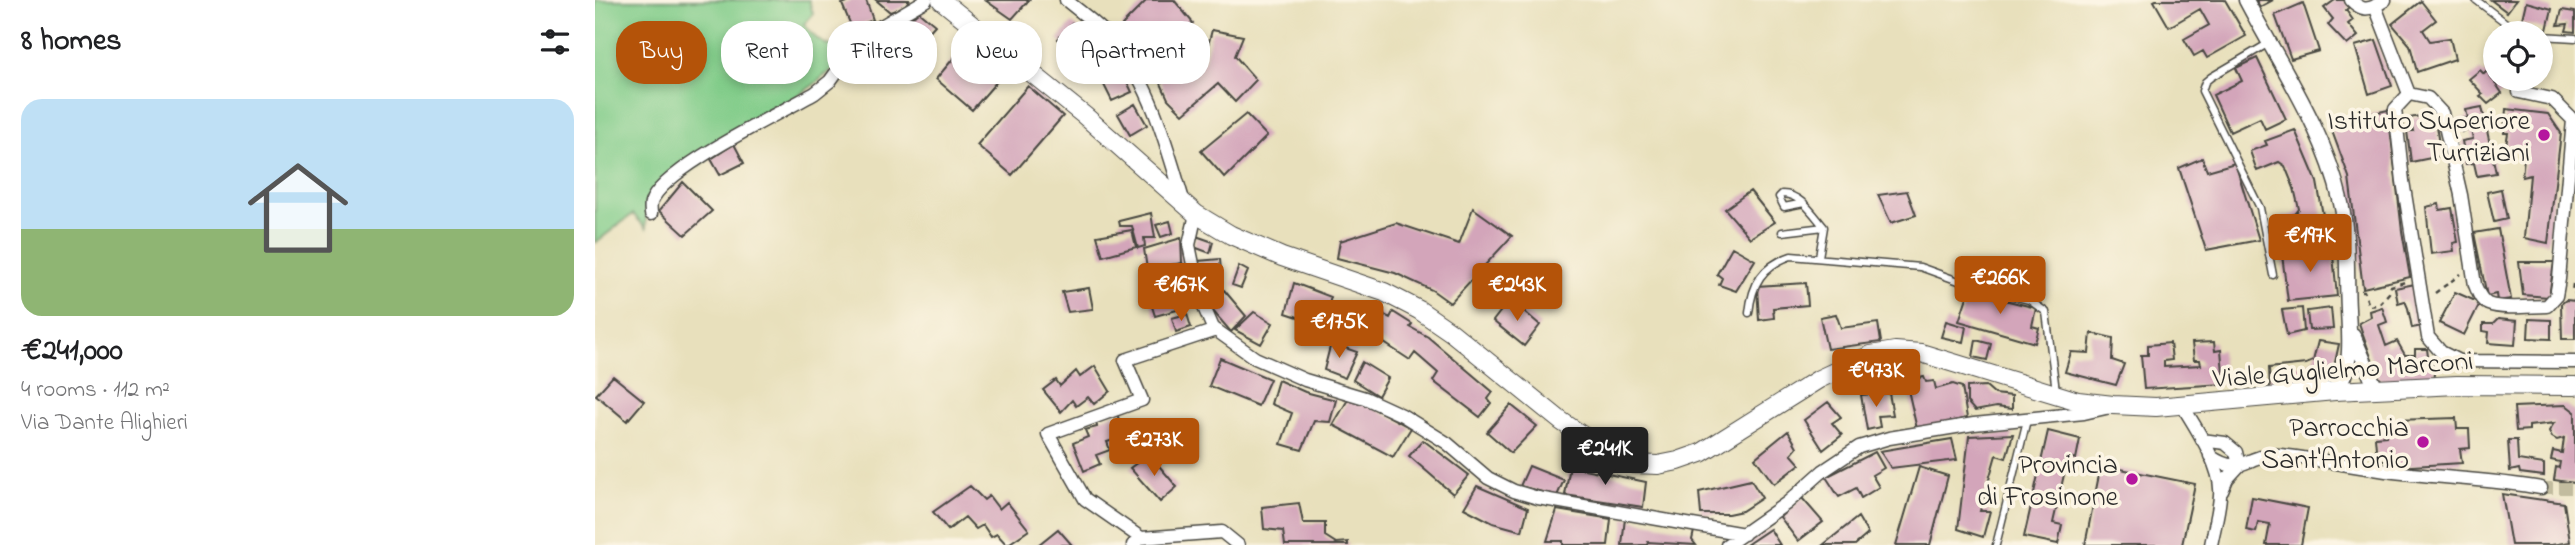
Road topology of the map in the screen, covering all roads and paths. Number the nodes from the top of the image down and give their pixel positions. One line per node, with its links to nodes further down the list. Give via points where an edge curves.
1 (926, 0): 16 (street, via 861,38 830,81 815,93 686,166 651,202)
2 (1066, 0): 15 (street, via 1117,44 1136,71)
3 (2245, 0): 11 (street)
4 (2351, 0): 7 (street, via 2361,9)
5 (2476, 0): 8 (lane)
6 (946, 1): 15 (main road, Viale Guglielmo Marconi)
7 (2380, 3): 13 (street)
8 (2503, 21)
9 (2553, 37): 10 (lane)
10 (2575, 38)
11 (2269, 43): 21 (lane, via 2211,77 2202,91 2260,208); 26 (street, via 2323,148 2341,201)
12 (2519, 92): 20 (street, via 2552,99 2573,120 2556,296 2547,306 2489,304 2480,297)
13 (2409, 94): 20 (street, via 2428,98 2442,113); 22 (street, via 2395,109)
14 (1804, 203): 17 (lane)
15 (1190, 210): 27 (street, via 1189,245 1200,298); 32 (main road, Viale Guglielmo Marconi, via 1231,235 1384,292 1419,310 1561,421 1611,456 1634,464 1658,465 1701,453 1819,379 1871,355 1895,351 1921,353)
16 (651, 214)
17 (1824, 228): 18 (lane); 19 (lane)
18 (1782, 232)
19 (1819, 257): 25 (lane, via 1791,256 1766,269 1756,280); 32 (lane, via 1920,267 2029,300 2046,312)
20 (2472, 266): 24 (path)
21 (2273, 275)
22 (2418, 279): 23 (path, via 2392,286 2378,305 2369,306 2364,291); 24 (street)
23 (2358, 292)
24 (2422, 302): 28 (street, via 2428,337 2441,352 2459,361)
25 (1749, 313)
26 (2349, 324): 30 (street); 31 (street, via 2347,371)
27 (1216, 330): 41 (street, via 1255,358 1402,415 1447,443 1488,478 1514,491); 42 (street, via 1125,360 1142,400 1048,434 1085,499)
28 (2575, 362)
29 (2575, 386): 30 (main road, Viale Guglielmo Marconi)
30 (2376, 389): 31 (main road, Viale Guglielmo Marconi)
31 (2335, 391): 34 (main road, Viale Guglielmo Marconi)
32 (2057, 394): 33 (main road, Viale Guglielmo Marconi)
33 (2113, 405): 34 (main road, Viale Guglielmo Marconi); 35 (street, via 2097,412)
34 (2182, 405): 36 (street)
35 (2027, 420): 41 (street, via 1974,424 1859,447); 45 (lane)
36 (2202, 440): 37 (street); 38 (street, via 2225,443 2236,452)
37 (2210, 456): 38 (street, via 2222,465); 40 (street)
38 (2239, 466): 39 (street, via 2256,456 2277,455); 40 (street)
39 (2541, 488)
40 (2220, 495): 46 (street)
41 (1744, 534): 44 (street)
42 (1137, 542): 43 (street, via 1222,532)
43 (1238, 545)
44 (1727, 545)
45 (1996, 545)
46 (2211, 545)

